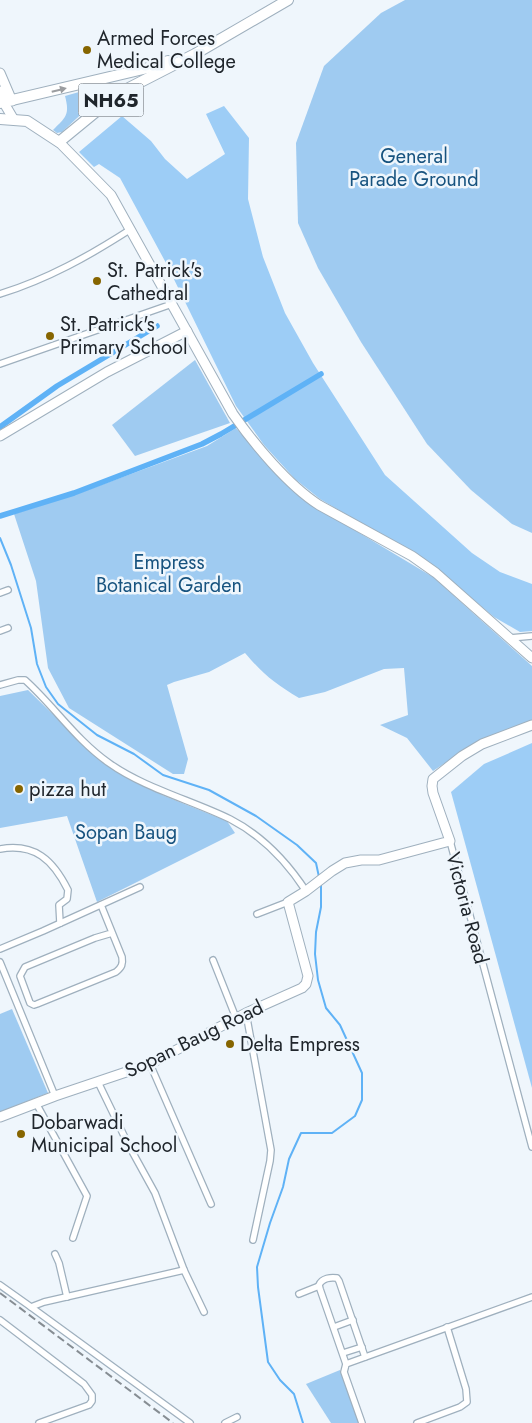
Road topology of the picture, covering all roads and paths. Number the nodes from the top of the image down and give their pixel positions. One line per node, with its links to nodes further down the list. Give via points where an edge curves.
1 (275, 0): 3 (highway, NH65, via 167,62)
2 (288, 0): 6 (highway, NH65)
3 (135, 71): 5 (highway, NH65); 6 (highway, via 132,77)
4 (0, 73): 9 (street)
5 (97, 80): 8 (highway, via 112,88); 9 (highway, NH65, one-way to 5)
6 (138, 84): 8 (highway, NH65)
7 (0, 91): 9 (street)
8 (109, 101): 12 (highway, NH65)
9 (5, 102): 11 (street)
10 (0, 119): 11 (highway)
11 (14, 120): 12 (highway, via 27,121)
12 (59, 142): 13 (street, via 111,195)
13 (131, 229): 14 (street, via 50,276); 15 (street)
14 (0, 294)
15 (172, 304): 16 (street); 17 (street)
16 (187, 331): 18 (street, via 107,372); 24 (street, via 233,414 305,496 412,556)
17 (0, 364)
18 (0, 436)
19 (8, 590): 20 (street)
20 (0, 593)
21 (8, 628): 22 (street)
22 (0, 630)
23 (532, 636): 24 (street)
24 (510, 638): 25 (street)
25 (532, 658)
26 (0, 685): 31 (street, via 25,680 68,727 108,763 153,788 225,817 247,830 282,859)
27 (532, 725): 28 (street, Victoria Road, via 482,744 433,779 433,793)
28 (450, 841): 31 (street, via 379,860 345,863); 49 (street, Victoria Road)
29 (0, 848): 35 (street, via 33,850 53,867 68,890 67,899 58,905)
30 (140, 887): 33 (street)
31 (309, 889): 32 (street)
32 (288, 902): 34 (street); 42 (street, Sopan Baug Road, via 308,980 302,988)
33 (101, 905): 35 (street); 36 (street)
34 (257, 914)
35 (60, 923): 37 (street)
36 (112, 933): 40 (street, via 25,967 20,976); 40 (street, via 123,964 116,972 37,1004 30,1003)
37 (0, 948)
38 (213, 960): 43 (street)
39 (0, 962): 41 (street)
40 (24, 990): 41 (street)
41 (14, 994): 46 (street)
42 (246, 1013): 43 (street, Sopan Baug Road); 52 (street, via 271,1150)
43 (236, 1018): 44 (street, Sopan Baug Road)
44 (150, 1064): 45 (street, Sopan Baug Road); 50 (street)
45 (98, 1082): 46 (street, Sopan Baug Road); 54 (street, via 155,1193)
46 (55, 1096): 47 (street, Sopan Baug Road)
47 (36, 1104): 48 (street, Sopan Baug Road); 51 (street, via 87,1196)
48 (0, 1117)
49 (532, 1148)
50 (211, 1204)
51 (73, 1238)
52 (253, 1240)
53 (55, 1254): 58 (street)
54 (184, 1270): 58 (street); 61 (street)
55 (0, 1285): 60 (street)
56 (319, 1286): 57 (street); 63 (street, via 324,1280 337,1278); 64 (street)
57 (299, 1294)
58 (66, 1296): 60 (street)
59 (532, 1297): 65 (street)
60 (32, 1306): 73 (street)
61 (204, 1312)
62 (0, 1320): 71 (street, via 84,1384 92,1395 89,1405)
63 (353, 1320): 64 (street); 66 (street)
64 (334, 1326): 67 (street)
65 (447, 1327): 68 (street); 76 (street, via 467,1402)
66 (362, 1347): 67 (street); 68 (street)
67 (343, 1353): 69 (street)
68 (365, 1357): 69 (street)
69 (346, 1364): 75 (street, via 344,1372)
70 (237, 1417): 74 (street)
71 (52, 1421): 72 (street)
72 (39, 1423)
73 (190, 1423)
74 (225, 1423)
75 (362, 1423)
76 (417, 1423)

